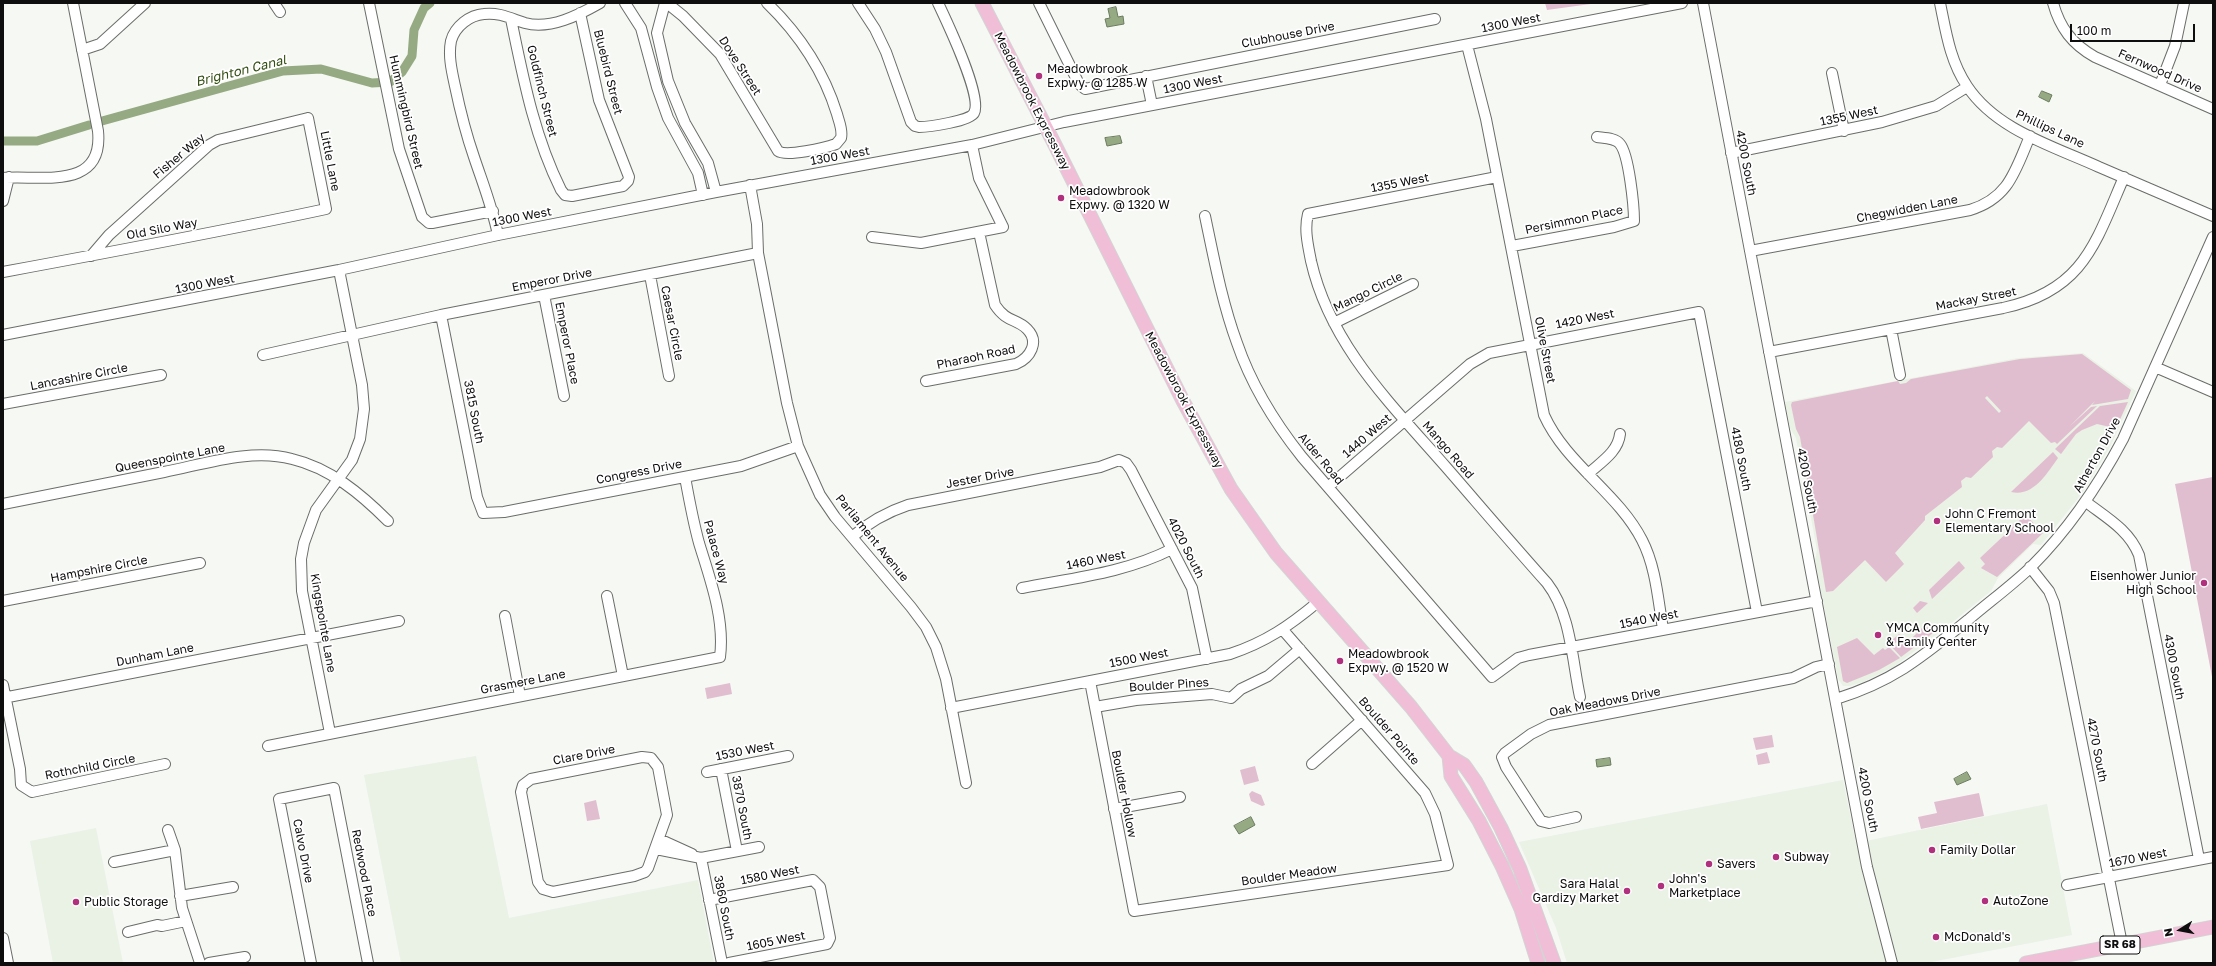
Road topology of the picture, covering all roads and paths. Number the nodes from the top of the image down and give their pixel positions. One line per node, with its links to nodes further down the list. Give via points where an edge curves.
1 (73, 3): 21 (street)
2 (145, 3): 21 (street, via 100,44)
3 (369, 3): 44 (street, Hummingbird Street, via 405,168 422,216 429,223)
4 (600, 3): 17 (street)
5 (625, 3): 41 (street, via 644,36 666,113 698,173)
6 (666, 3): 7 (street, Dove Street, via 683,16 720,54 775,148 781,153 839,142 841,128 825,82 801,42); 40 (street, via 657,33 674,98 690,133 708,163)
7 (767, 3)
8 (858, 3): 9 (street, via 875,29 896,74 909,117 915,126 924,127 966,118 974,113 976,105 961,53)
9 (938, 3)
10 (982, 3): 29 (main road, Meadowbrook Expressway)
11 (1039, 3): 23 (street, Clubhouse Drive, via 1080,84 1085,89)
12 (1682, 3): 20 (street, 1300 West)
13 (1703, 3): 34 (street, 4200 South)
14 (1940, 3): 25 (street, Phillips Lane, via 1951,55)
15 (2053, 3): 24 (street, Fernwood Drive, via 2066,34 2082,49)
16 (2184, 3): 24 (street, via 2175,46)
17 (580, 13): 18 (street, via 538,25); 38 (street, Bluebird Street, via 599,100 629,173)
18 (511, 19): 38 (street, Goldfinch Street, via 535,123 561,190 565,195 572,196 622,186); 44 (street, via 494,14 475,16 458,29 451,42 451,62 461,114)
19 (1435, 19): 23 (street, Clubhouse Drive)
20 (1466, 45): 26 (street, 1300 West); 35 (street, Olive Street, via 1486,119)
21 (82, 50): 37 (street, via 99,142 94,159 88,167 72,176)
22 (1832, 74): 30 (street)
23 (1146, 76): 26 (street)
24 (2160, 85): 27 (street, Fernwood Drive)
25 (1968, 87): 30 (street, 1355 West, via 1945,102 1924,110); 31 (street, Phillips Lane, via 1996,117)
26 (1152, 105): 29 (street, 1300 West)
27 (2213, 109)
28 (308, 118): 43 (street, Little Lane); 55 (street, Fisher Way, via 218,140 209,145 109,235)
29 (1046, 128): 33 (street, 1300 West); 98 (main road, Meadowbrook Expressway, via 1210,452 1250,518)
30 (1844, 130): 34 (street, 1355 West)
31 (2030, 136): 36 (street, Phillips Lane); 53 (street, Chegwidden Lane, via 2007,186 1984,206)
32 (1597, 137): 52 (street, Persimmon Place, via 1613,139 1620,144 1625,154 1634,221)
33 (972, 145): 39 (street, 1300 West); 48 (street, via 979,178 1003,227)
34 (1731, 153): 53 (street, 4200 South)
35 (1498, 177): 45 (street, 1355 West); 52 (street, Olive Street)
36 (2124, 177): 47 (street, Phillips Lane); 64 (street, Mackay Street, via 2087,256 2069,278 2053,290 2021,304)
37 (6, 178): 42 (street)
38 (628, 181)
39 (750, 185): 40 (street, 1300 West); 54 (street, Parliament Avenue, via 757,224)
40 (716, 192): 41 (street, 1300 West)
41 (703, 195): 49 (street, 1300 West)
42 (3, 200)
43 (326, 209): 55 (street, Old Silo Way)
44 (493, 211): 49 (street)
45 (1308, 214): 63 (street, Mango Road, via 1305,227 1313,268)
46 (1205, 216): 85 (street, Alder Road, via 1223,301 1237,344 1255,385 1278,424)
47 (2213, 216)
48 (980, 232): 50 (street, via 921,243); 74 (street, Pharaoh Road, via 995,304 1001,314 1027,330 1033,344 1031,352 1027,358 1016,364)
49 (498, 235): 56 (street, 1300 West)
50 (872, 237)
51 (2213, 237): 70 (street, Atherton Drive)
52 (1512, 246): 67 (street, Olive Street)
53 (1750, 251): 68 (street, 4200 South)
54 (758, 253): 58 (street, Emperor Drive); 80 (street, Parliament Avenue, via 787,403)
55 (91, 256): 57 (street, Old Silo Way)
56 (339, 270): 65 (street, 1300 West); 66 (street, Kingspointe Lane)
57 (3, 272)
58 (650, 275): 60 (street, Emperor Drive); 73 (street, Caesar Circle)
59 (1413, 284): 63 (street, Mango Circle)
60 (544, 295): 62 (street, Emperor Drive); 76 (street, Emperor Place)
61 (1699, 312): 67 (street, 1420 West); 99 (street, 4180 South)
62 (442, 315): 66 (street, Emperor Drive); 88 (street, 3815 South, via 477,497)
63 (1334, 323): 78 (street, Mango Road, via 1360,368)
64 (1891, 329): 68 (street, Mackay Street); 72 (street)
65 (3, 335)
66 (352, 335): 69 (street, Emperor Drive); 84 (street, Kingspointe Lane, via 364,410 360,439 352,460)
67 (1530, 344): 78 (street, 1420 West, via 1502,349 1479,358); 82 (street, Olive Street, via 1540,397 1549,426)
68 (1769, 352): 97 (street, 4200 South)
69 (263, 355)
70 (2155, 368): 75 (street); 86 (street, Atherton Drive, via 2123,439)
71 (160, 375): 77 (street, Lancashire Circle)
72 (1900, 375)
73 (669, 376)
74 (926, 381)
75 (2213, 392)
76 (564, 396)
77 (3, 404)
78 (1405, 420): 85 (street, 1440 West); 105 (street, Mango Road, via 1553,591 1562,608)
79 (1620, 434): 82 (street, via 1612,453)
80 (798, 446): 83 (street, Congress Drive, via 754,463); 90 (street, Parliament Avenue, via 820,495)
81 (1119, 460): 90 (street, Jester Drive, via 1100,467 908,505 876,519); 91 (street, 4020 South, via 1126,463 1131,470)
82 (1588, 474): 102 (street, Olive Street, via 1630,522 1643,541 1652,567)
83 (685, 477): 88 (street, Congress Drive, via 504,512); 107 (street, Palace Way, via 695,526 709,567 722,640)
84 (339, 479): 87 (street, Queenspointe Lane, via 308,463 282,456 261,455); 89 (street, Queenspointe Lane); 104 (street, Kingspointe Lane, via 316,510 301,558 302,591)
85 (1328, 487): 111 (street, Alder Road)
86 (2086, 502): 93 (street, Atherton Drive, via 2059,537); 142 (street, 4300 South, via 2125,531 2139,555)
87 (3, 504)
88 (483, 512)
89 (388, 521)
90 (852, 537): 119 (street, Parliament Avenue, via 926,627 944,668)
91 (1172, 549): 94 (street, 1460 West, via 1123,568); 108 (street, 4020 South, via 1196,600)
92 (200, 563): 96 (street, Hampshire Circle)
93 (2030, 567): 117 (street, Atherton Drive, via 1908,666 1884,681); 146 (street, 4270 South, via 2049,591 2054,603)
94 (1022, 588)
95 (607, 596): 110 (street)
96 (3, 601)
97 (1817, 601): 99 (street, 1540 West); 109 (street, 4200 South)
98 (1318, 602): 103 (street, 1500 West); 124 (main road, Meadowbrook Expressway, via 1411,707)
99 (1757, 612): 102 (street, 1540 West)
100 (505, 616): 114 (street)
101 (399, 621): 104 (street, Dunham Lane)
102 (1663, 629): 105 (street, 1540 West)
103 (1283, 630): 106 (street, Boulder Pointe); 108 (street, 1500 West, via 1252,647)
104 (312, 637): 116 (street, Dunham Lane); 121 (street, Kingspointe Lane)
105 (1570, 647): 111 (street, 1540 West, via 1518,658); 115 (street, Mango Road)
106 (1300, 649): 118 (street, Boulder Pines, via 1268,676 1241,689 1231,698 1212,694 1136,700); 120 (street, Boulder Pointe)
107 (720, 657): 110 (street, Grasmere Lane)
108 (1207, 659): 112 (street, 1500 West)
109 (1829, 664): 117 (street, 4200 South); 133 (street, Oak Meadows Drive, via 1793,678 1549,725 1505,753 1502,757 1506,767 1541,822 1549,823)
110 (623, 676): 114 (street, Grasmere Lane)
111 (1492, 677)
112 (1090, 681): 118 (street, Boulder Hollow); 119 (street, 1500 West)
113 (3, 686): 116 (street)
114 (520, 696): 121 (street, Grasmere Lane)
115 (1580, 697)
116 (4, 698): 125 (street, Rothchild Circle, via 20,769 21,785 32,792)
117 (1836, 699): 168 (street, 4200 South, via 1867,867)
118 (1095, 707): 132 (street, Boulder Hollow)
119 (952, 708): 129 (street, Parliament Avenue)
120 (1362, 720): 126 (street); 145 (street, Boulder Pointe, via 1425,793 1435,814)
121 (330, 732): 122 (street, Grasmere Lane)
122 (268, 746)
123 (788, 756): 127 (street, 1530 West)
124 (1449, 756): 134 (main road, via 1451,776); 143 (main road, Meadowbrook Expressway, via 1464,765 1476,782)
125 (165, 764)
126 (1312, 764)
127 (721, 769): 128 (street, 1530 West); 139 (street, 3870 South)
128 (707, 772)
129 (966, 783)
130 (334, 788): 162 (street, Calvo Drive, via 280,799); 163 (street, Redwood Place)
131 (1180, 797): 132 (street)
132 (1114, 809): 151 (street, Boulder Hollow)
133 (1576, 817)
134 (1479, 820): 143 (main road, via 1494,836 1508,861); 166 (main road, via 1520,909)
135 (168, 830): 138 (street)
136 (657, 844): 136 (street, Clare Drive, via 648,868 640,875 553,892 546,891 538,882 521,789 526,781 531,779 647,757 655,761 667,815); 141 (street, via 677,846)
137 (759, 847): 139 (street)
138 (175, 850): 144 (street); 149 (street)
139 (738, 851): 141 (street)
140 (2213, 857): 142 (street, 1670 West)
141 (701, 858): 150 (street, 3860 South)
142 (2199, 860): 146 (street, 1670 West)
143 (1516, 861): 167 (main road, Meadowbrook Expressway)
144 (114, 862)
145 (1448, 865): 151 (street, Boulder Meadow)
146 (2108, 877): 147 (street, 1670 West); 157 (street, 4270 South)
147 (2067, 885)
148 (233, 887): 149 (street)
149 (180, 896): 152 (street)
150 (709, 900): 156 (street, 1580 West, via 813,880 820,887 830,938); 164 (street, 3860 South)
151 (1134, 911)
152 (186, 921): 154 (street, via 162,926 157,924); 160 (street)
153 (2213, 926): 157 (main road, SR 68)
154 (128, 932)
155 (3, 938): 159 (street)
156 (827, 944): 165 (street, 1605 West)
157 (2122, 944): 169 (main road, SR 68)
158 (245, 957): 161 (street)
159 (8, 963)
160 (200, 963)
161 (208, 963)
162 (312, 963)
163 (368, 963)
164 (722, 963)
165 (729, 963)
166 (1538, 963)
167 (1554, 963)
168 (1892, 963)
169 (2026, 963)

